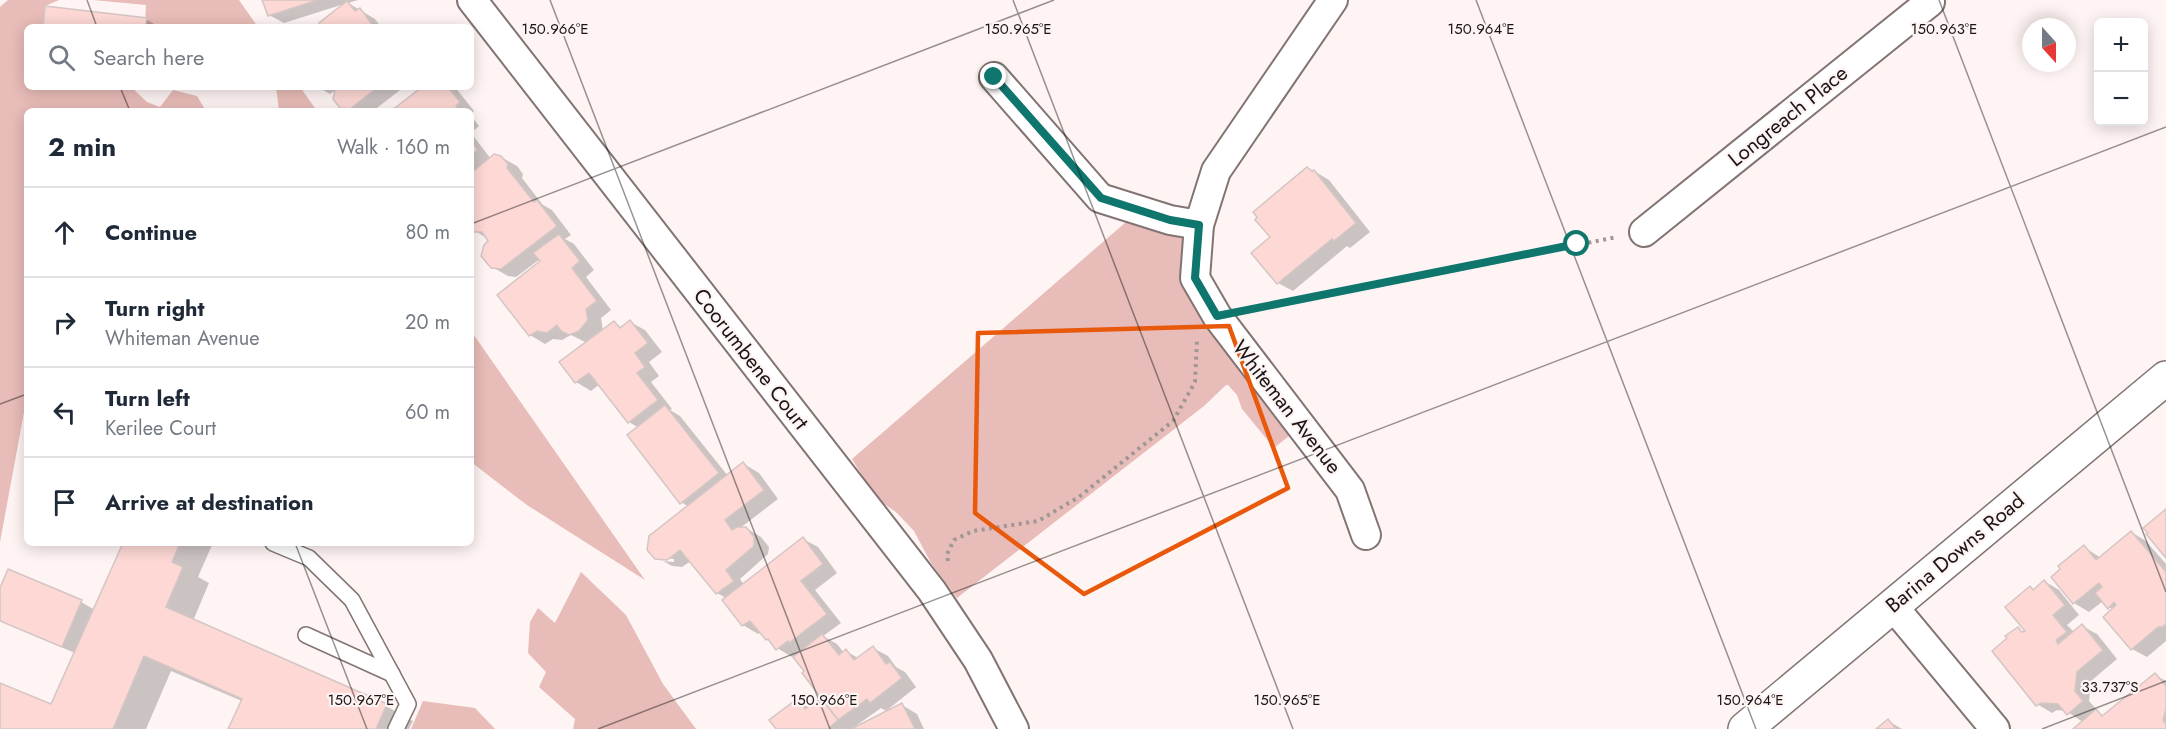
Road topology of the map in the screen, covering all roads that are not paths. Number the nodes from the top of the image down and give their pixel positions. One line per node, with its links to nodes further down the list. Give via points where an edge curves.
1 (472, 0): 14 (street, Coorumbene Court, via 932,591 978,660)
2 (1333, 0): 5 (street, Whiteman Avenue, via 1216,171)
3 (1928, 0): 6 (street, Longreach Place)
4 (994, 77): 5 (street, via 1101,198)
5 (1199, 225): 8 (street, Whiteman Avenue, via 1195,278 1217,316 1350,490)
6 (1644, 232)
7 (2166, 378): 10 (street, Barina Downs Road)
8 (1366, 535)
9 (280, 546): 12 (lane, via 309,558 352,600)
10 (1892, 605): 15 (street, Barina Downs Road); 16 (street)
11 (306, 635): 12 (lane)
12 (392, 674): 13 (lane, via 408,704)
13 (396, 729)
14 (1014, 729)
15 (1745, 729)
16 (1995, 729)

